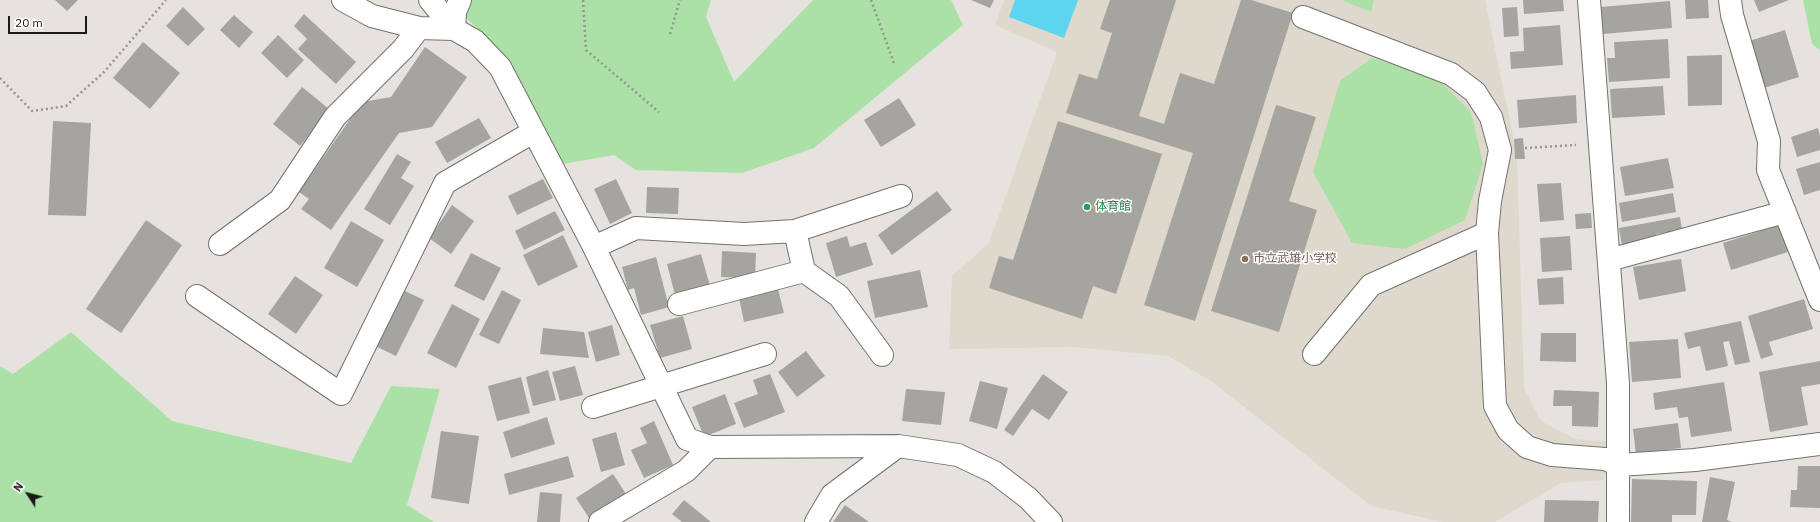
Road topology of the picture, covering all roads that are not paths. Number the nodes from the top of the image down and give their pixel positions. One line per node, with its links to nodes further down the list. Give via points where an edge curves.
1 (343, 0): 7 (street, via 372,16)
2 (430, 0): 8 (street)
3 (460, 0): 8 (street, via 455,12)
4 (1589, 0): 16 (street)
5 (1730, 0): 11 (street, via 1732,15 1769,141 1768,170)
6 (1303, 17): 13 (street, via 1451,74 1475,92 1491,117 1500,150 1490,200)
7 (419, 28): 8 (street); 14 (street, via 336,117 280,200)
8 (454, 29): 9 (street, via 475,41 500,67)
9 (533, 132): 15 (street); 18 (street, via 445,182 341,394)
10 (901, 196): 12 (street)
11 (1785, 212): 16 (street); 19 (street)
12 (795, 231): 15 (street, via 744,234 636,228); 17 (street)
13 (1487, 233): 22 (street, via 1371,285); 29 (street, via 1495,406 1508,430 1527,447 1552,456 1605,459)
14 (220, 244)
15 (594, 247): 24 (street)
16 (1609, 260): 29 (street, via 1618,383)
17 (804, 271): 20 (street); 23 (street, via 839,296)
18 (197, 296)
19 (1820, 300)
20 (679, 304)
21 (765, 354): 24 (street)
22 (1314, 354)
23 (882, 355)
24 (661, 386): 25 (street); 28 (street, via 687,439)
25 (593, 407)
26 (1820, 444): 29 (street, via 1695,460)
27 (898, 446): 28 (street); 31 (street, via 832,495); 32 (street, via 958,454 994,472 1028,498)
28 (710, 447): 30 (street, via 686,471)
29 (1619, 466): 33 (street)
30 (600, 522)
31 (816, 522)
32 (1051, 522)
33 (1618, 522)

